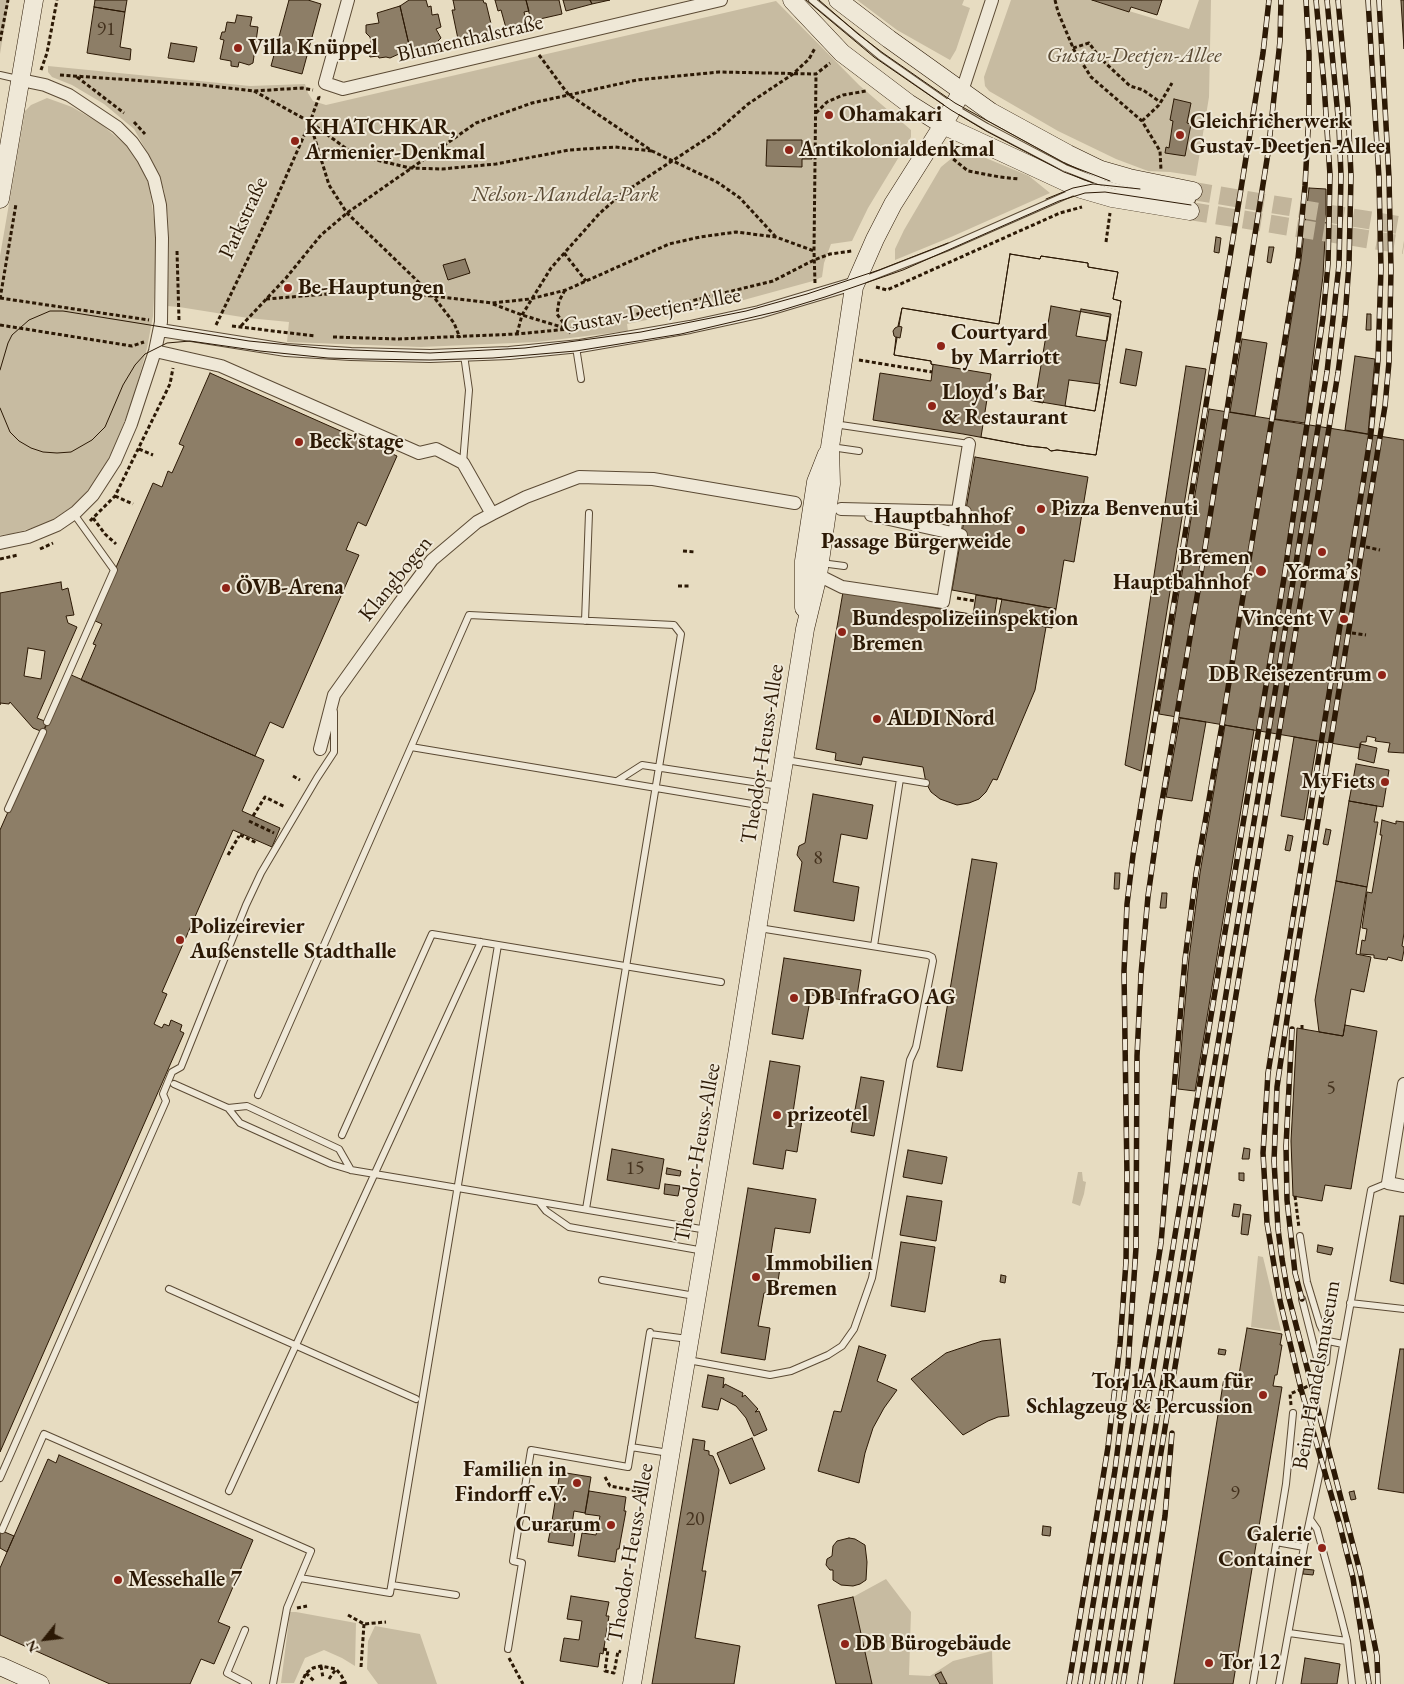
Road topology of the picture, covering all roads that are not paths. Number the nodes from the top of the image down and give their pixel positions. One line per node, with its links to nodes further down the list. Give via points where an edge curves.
1 (34, 0): 9 (street)
2 (348, 0): 3 (street, Blumenthalstraße, via 321,87 343,89)
3 (721, 0)
4 (792, 0): 12 (street, via 842,53 882,85)
5 (812, 0): 11 (lane, via 880,56)
6 (838, 0): 10 (street)
7 (992, 0): 10 (street)
8 (0, 75): 9 (lane)
9 (29, 82): 15 (street); 18 (street, via 69,95 117,127 143,158 154,179 160,205)
10 (962, 91): 11 (street, Theodor-Heuss-Allee); 16 (street, via 991,112 1101,170 1159,185)
11 (953, 108): 12 (street, Theodor-Heuss-Allee); 13 (lane, via 1065,168)
12 (943, 124): 14 (street); 17 (street, Theodor-Heuss-Allee, via 893,204)
13 (1129, 190): 14 (lane, Gustav-Deetjen-Allee, via 1106,188); 16 (lane)
14 (1084, 197): 16 (street); 17 (lane, Gustav-Deetjen-Allee, via 1060,197 946,248)
15 (0, 199)
16 (1192, 201)
17 (856, 283): 19 (street, Gustav-Deetjen-Allee, via 752,314); 23 (street, Theodor-Heuss-Allee)
18 (160, 326): 20 (street); 21 (street, Gustav-Deetjen-Allee, via 210,339 286,350)
19 (578, 347): 21 (street, Gustav-Deetjen-Allee); 22 (lane)
20 (155, 351): 27 (street, via 221,366 419,452 436,449); 31 (street, via 115,461 93,495)
21 (464, 355): 27 (lane, via 469,390)
22 (581, 379)
23 (833, 424): 24 (lane); 25 (street, Theodor-Heuss-Allee)
24 (969, 444): 29 (street)
25 (830, 447): 26 (lane); 35 (street, Theodor-Heuss-Allee, via 816,482)
26 (858, 451)
27 (463, 463): 32 (street)
28 (795, 503): 32 (street, Klangbogen, via 653,479 579,478 526,497)
29 (961, 512): 33 (street); 33 (street, via 841,509)
30 (589, 513): 37 (lane)
31 (74, 514): 34 (street, via 28,537); 39 (lane, via 114,570)
32 (492, 514): 38 (street, Klangbogen, via 477,522 432,560)
33 (958, 534): 35 (street, via 943,602 842,587)
34 (0, 543)
35 (814, 566): 36 (lane); 43 (street, Theodor-Heuss-Allee)
36 (844, 566)
37 (585, 621): 41 (lane, via 469,615); 44 (lane, via 674,624 681,634)
38 (334, 695): 42 (street, Klangbogen); 88 (lane, via 334,752 274,851 246,905 181,1067 172,1072 163,1094 166,1100)
39 (47, 722)
40 (43, 732): 51 (lane)
41 (411, 747): 46 (lane); 60 (lane)
42 (320, 749)
43 (784, 760): 45 (lane); 48 (street, Theodor-Heuss-Allee)
44 (659, 767): 46 (lane, via 642,764); 48 (lane); 49 (lane)
45 (900, 779): 47 (lane); 55 (lane)
46 (617, 781): 49 (lane)
47 (926, 784)
48 (781, 786): 50 (street, Theodor-Heuss-Allee)
49 (656, 788): 50 (lane); 56 (lane)
50 (778, 808): 52 (street, Theodor-Heuss-Allee)
51 (8, 809)
52 (757, 928): 55 (lane); 70 (street, Theodor-Heuss-Allee)
53 (481, 942): 54 (lane); 62 (lane, via 432,934); 64 (lane)
54 (498, 944): 56 (lane); 67 (lane)
55 (874, 946): 83 (lane, via 928,955 933,961 916,1047 910,1060 872,1278 854,1329 842,1346 791,1371 770,1374)
56 (626, 966): 57 (lane); 69 (lane)
57 (721, 982)
58 (174, 1084): 61 (lane)
59 (1404, 1084): 65 (street)
60 (258, 1095)
61 (228, 1108): 63 (lane, via 240,1123); 63 (lane, via 247,1106 339,1149)
62 (342, 1135)
63 (351, 1170): 64 (lane)
64 (375, 1174): 67 (lane); 82 (lane)
65 (1388, 1183): 66 (street); 77 (lane, Beim Handelsmuseum, via 1371,1190)
66 (1404, 1186)
67 (457, 1188): 68 (lane); 95 (lane)
68 (540, 1202): 69 (lane); 72 (lane, via 546,1212 569,1227)
69 (586, 1210): 70 (lane)
70 (708, 1230): 72 (street, Theodor-Heuss-Allee)
71 (1300, 1236): 80 (lane, via 1307,1282)
72 (704, 1251): 75 (street, Theodor-Heuss-Allee)
73 (602, 1280): 75 (lane)
74 (169, 1289): 82 (lane)
75 (696, 1296): 79 (street, Theodor-Heuss-Allee)
76 (1302, 1300): 80 (lane, via 1318,1362 1326,1362)
77 (1350, 1303): 78 (lane); 81 (lane, Beim Handelsmuseum)
78 (1404, 1309)
79 (690, 1340): 83 (street, Theodor-Heuss-Allee); 86 (lane, via 650,1333)
80 (1328, 1341): 81 (lane)
81 (1344, 1344): 90 (lane, Beim Handelsmuseum)
82 (296, 1346): 84 (lane); 89 (lane)
83 (686, 1360): 87 (street, Theodor-Heuss-Allee)
84 (416, 1399)
85 (1293, 1413): 92 (lane)
86 (631, 1447): 87 (lane); 100 (lane, via 628,1467 531,1450 513,1562 522,1563)
87 (671, 1454): 105 (street, Theodor-Heuss-Allee)
88 (0, 1478)
89 (229, 1491)
90 (1310, 1519): 93 (lane, Beim Handelsmuseum); 99 (lane, via 1317,1529)
91 (2, 1530): 94 (lane, via 44,1434 311,1551)
92 (1276, 1542): 93 (lane); 106 (lane)
93 (1304, 1547): 98 (lane, Beim Handelsmuseum)
94 (300, 1578): 95 (lane, via 390,1593); 104 (lane, via 287,1608)
95 (392, 1585): 96 (lane)
96 (456, 1595)
97 (245, 1630): 103 (lane, via 227,1673)
98 (1289, 1632): 99 (lane); 107 (lane, Beim Handelsmuseum)
99 (1347, 1641): 108 (lane)
100 (508, 1649)
101 (0, 1666): 102 (street)
102 (40, 1684)
103 (248, 1684)
104 (273, 1684)
105 (632, 1684)
106 (1253, 1684)
107 (1279, 1684)
108 (1352, 1684)

